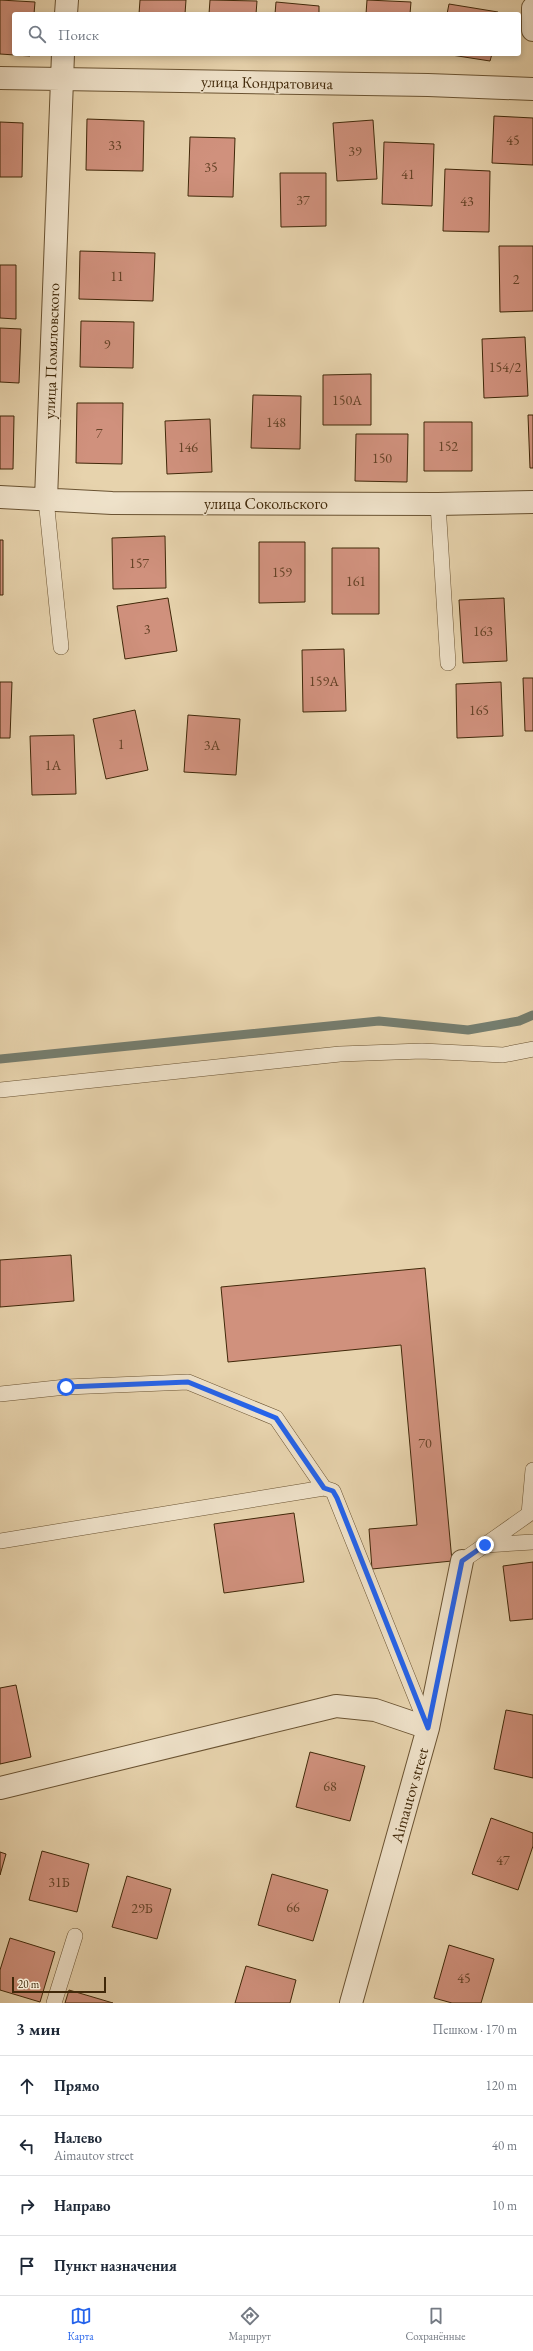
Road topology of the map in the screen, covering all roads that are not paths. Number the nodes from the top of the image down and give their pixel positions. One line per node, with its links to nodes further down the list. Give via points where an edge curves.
1 (67, 0): 3 (street)
2 (533, 8): 4 (street)
3 (66, 12)
4 (533, 30)
5 (63, 56): 7 (street, улица Помяловского)
6 (0, 78): 7 (street, улица Кондратовича)
7 (62, 78): 8 (street, улица Кондратовича); 10 (street, улица Помяловского)
8 (533, 89)
9 (0, 497): 10 (street, улица Сокольского)
10 (46, 499): 12 (street, улица Сокольского, via 112,503); 13 (lane, улица Помяловского)
11 (533, 502): 12 (street, улица Сокольского)
12 (438, 504): 14 (lane)
13 (61, 647)
14 (448, 663)
15 (533, 1049): 16 (lane, via 503,1055 422,1051 340,1054)
16 (0, 1090)
17 (0, 1394): 19 (lane, via 66,1387 188,1382 276,1418)
18 (533, 1470): 22 (lane, via 529,1514)
19 (324, 1488): 20 (lane); 24 (lane, via 333,1491 337,1498)
20 (0, 1541)
21 (533, 1542): 22 (lane)
22 (485, 1545): 23 (lane)
23 (462, 1561): 24 (street, Aimautov street)
24 (428, 1728): 25 (street, via 375,1710 336,1706); 28 (street, Aimautov street)
25 (0, 1788)
26 (75, 1936): 27 (lane)
27 (54, 2003)
28 (351, 2003)

